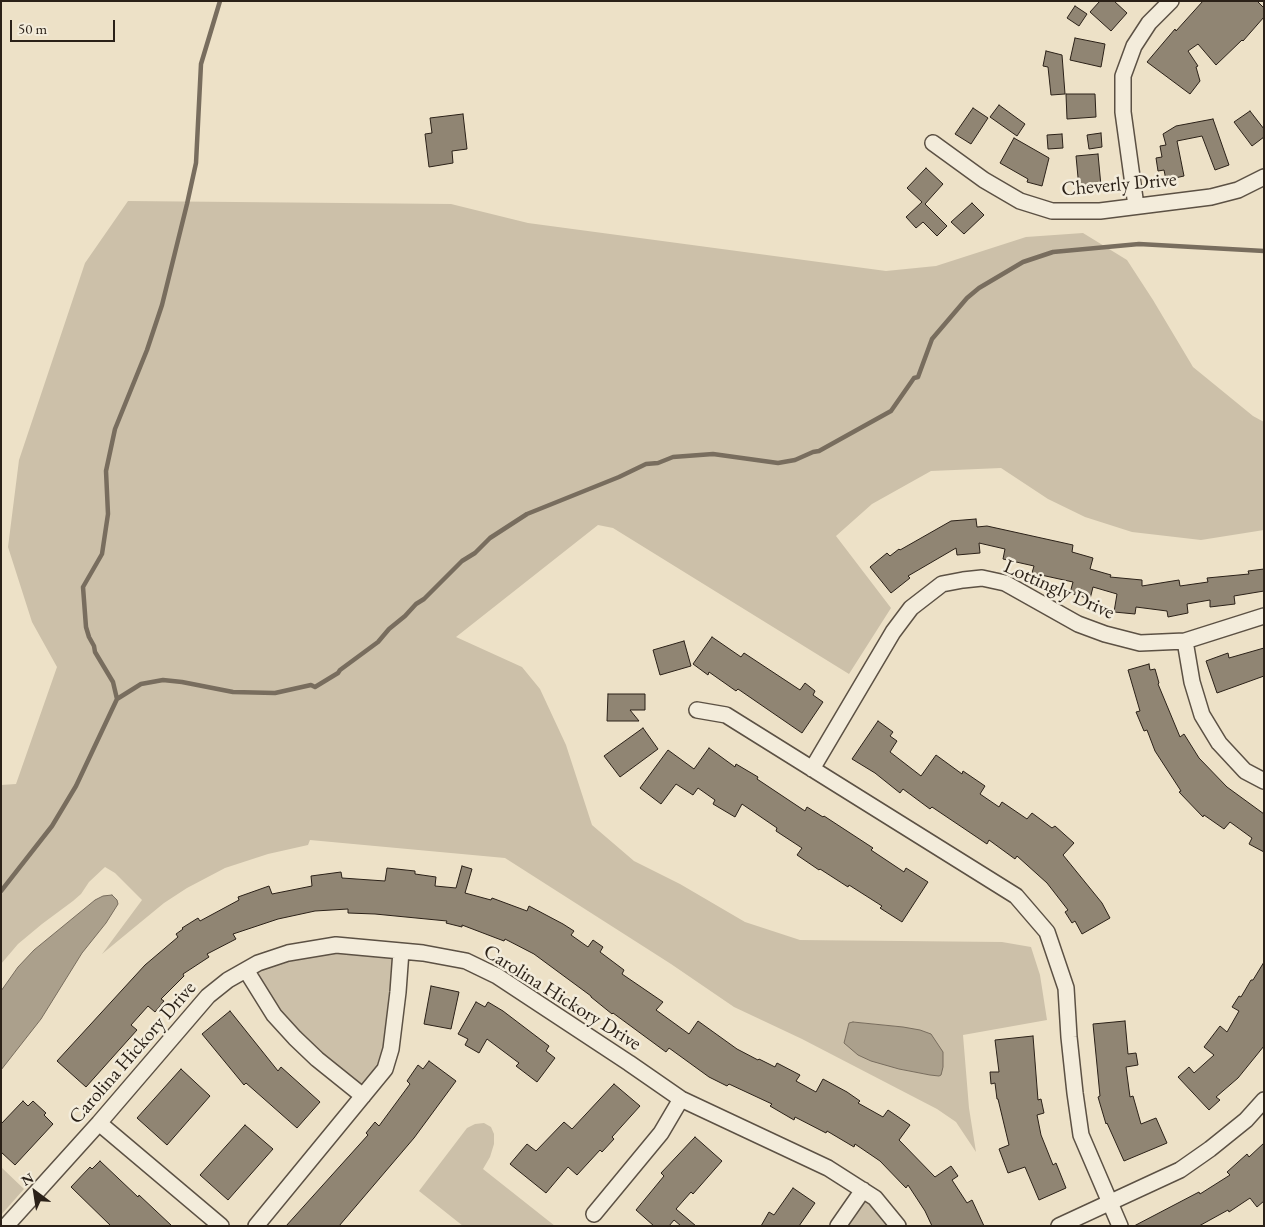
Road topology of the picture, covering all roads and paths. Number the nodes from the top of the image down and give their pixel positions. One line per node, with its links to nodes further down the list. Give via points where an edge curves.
1 (1171, 1): 4 (street, via 1134,46 1123,76 1123,112)
2 (933, 143): 4 (street, Cheverly Drive, via 1020,201 1052,211 1100,211)
3 (1264, 177): 4 (street, Cheverly Drive, via 1238,190 1211,197)
4 (1136, 206)
5 (1264, 616): 6 (street, Lottingly Drive)
6 (1185, 642): 8 (street, Lottingly Drive, via 1140,642 1105,634 1078,624 1005,583 982,578 942,584 911,608 893,632); 9 (street, via 1202,715 1219,743 1245,771)
7 (697, 710): 8 (street, via 726,715)
8 (812, 769): 17 (street, via 1016,896 1046,932 1066,988 1081,1135)
9 (1264, 782)
10 (401, 951): 11 (street, Carolina Hickory Drive, via 368,946 313,947 258,963); 12 (street, via 391,1049 385,1069); 13 (street, Carolina Hickory Drive, via 466,961 497,976)
11 (246, 970): 12 (street, via 274,1014 295,1038); 15 (street, Carolina Hickory Drive, via 208,996)
12 (363, 1096): 21 (street)
13 (681, 1100): 16 (street, Carolina Hickory Drive, via 828,1168); 18 (street, via 661,1133)
14 (1264, 1100): 17 (street, via 1246,1120 1180,1170)
15 (99, 1123): 19 (street, Carolina Hickory Drive); 20 (street)
16 (863, 1190): 22 (street); 23 (street, Carolina Hickory Drive, via 883,1206)
17 (1110, 1203): 24 (street); 25 (street)
18 (594, 1214)
19 (6, 1226)
20 (221, 1226)
21 (256, 1226)
22 (838, 1226)
23 (898, 1226)
24 (1059, 1226)
25 (1120, 1226)

